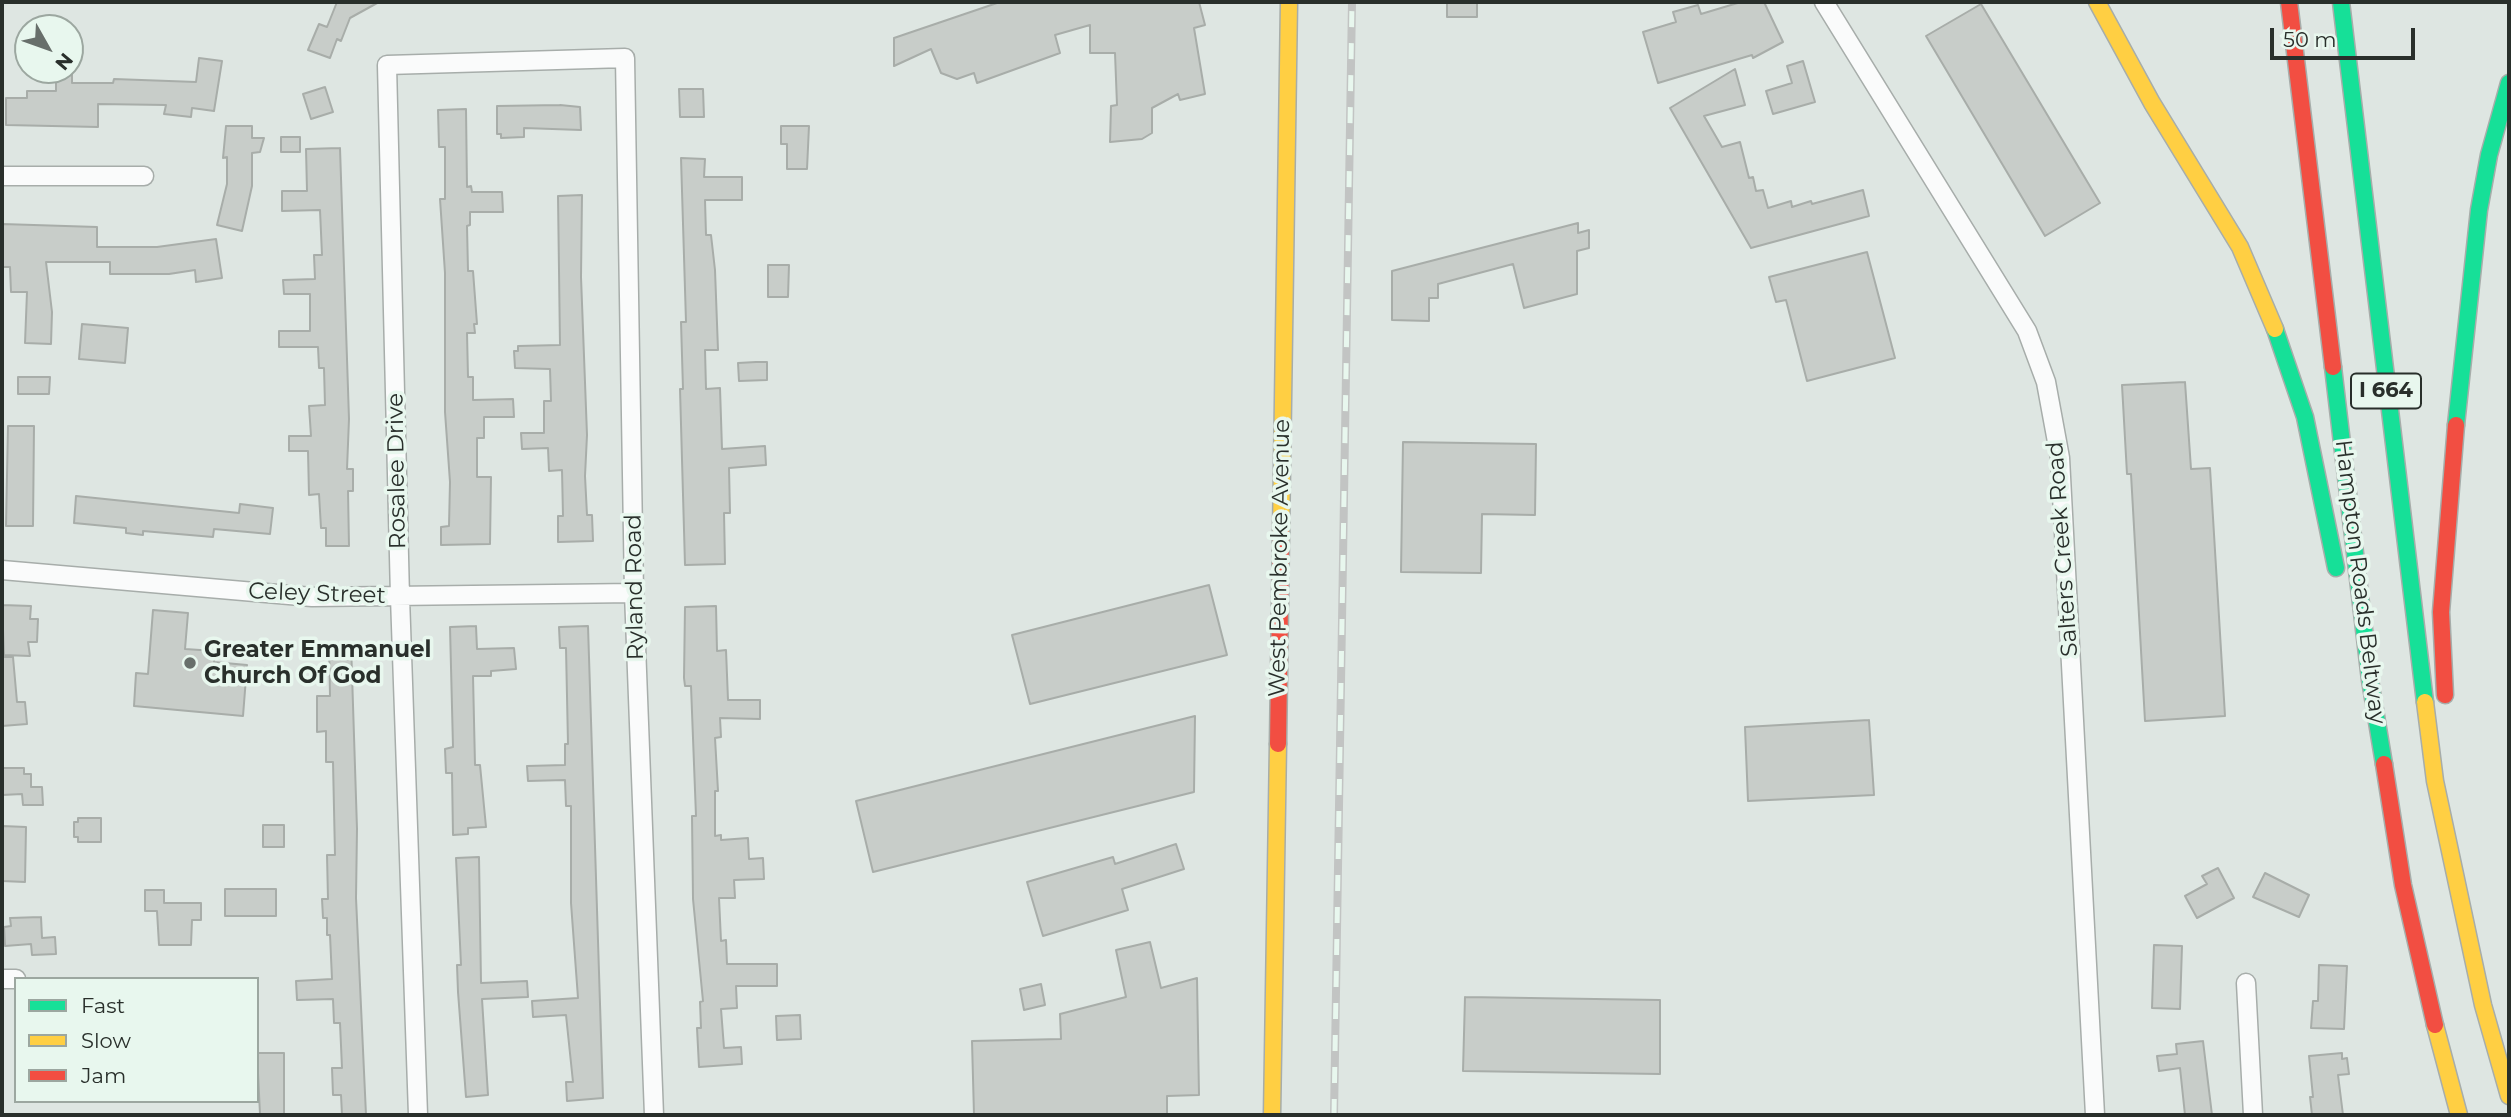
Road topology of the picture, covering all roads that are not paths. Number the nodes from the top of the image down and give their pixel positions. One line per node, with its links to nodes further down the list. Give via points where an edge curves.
1 (1289, 2): 23 (main road, West Pembroke Avenue)
2 (1824, 2): 24 (street, Salters Creek Road, via 2027,331 2046,382 2060,458)
3 (2097, 2): 11 (main road, via 2239,247 2268,310 2305,417)
4 (2289, 2): 15 (main road, Hampton Roads Beltway / I 664)
5 (2341, 2): 18 (main road, Hampton Roads Beltway / I 664)
6 (625, 58): 12 (street, Ryland Road); 13 (street, Rosalee Drive, via 387,65)
7 (2509, 83): 16 (main road, via 2479,210 2447,505 2441,612)
8 (2, 176): 9 (street)
9 (144, 176)
10 (2, 570): 13 (street, Celey Street, via 312,597)
11 (2338, 582)
12 (634, 593): 13 (street, Celey Street); 22 (street, Ryland Road)
13 (400, 597): 21 (street, Rosalee Drive)
14 (2346, 618): 15 (main road)
15 (2370, 680): 26 (main road, Hampton Roads Beltway / I 664, via 2406,898)
16 (2446, 707)
17 (2445, 733): 18 (main road)
18 (2435, 781): 20 (main road, Hampton Roads Beltway / I 664, via 2483,1005)
19 (2246, 983): 25 (street)
20 (2509, 1096)
21 (418, 1115)
22 (653, 1115)
23 (1272, 1115)
24 (2095, 1115)
25 (2253, 1115)
26 (2459, 1115)

